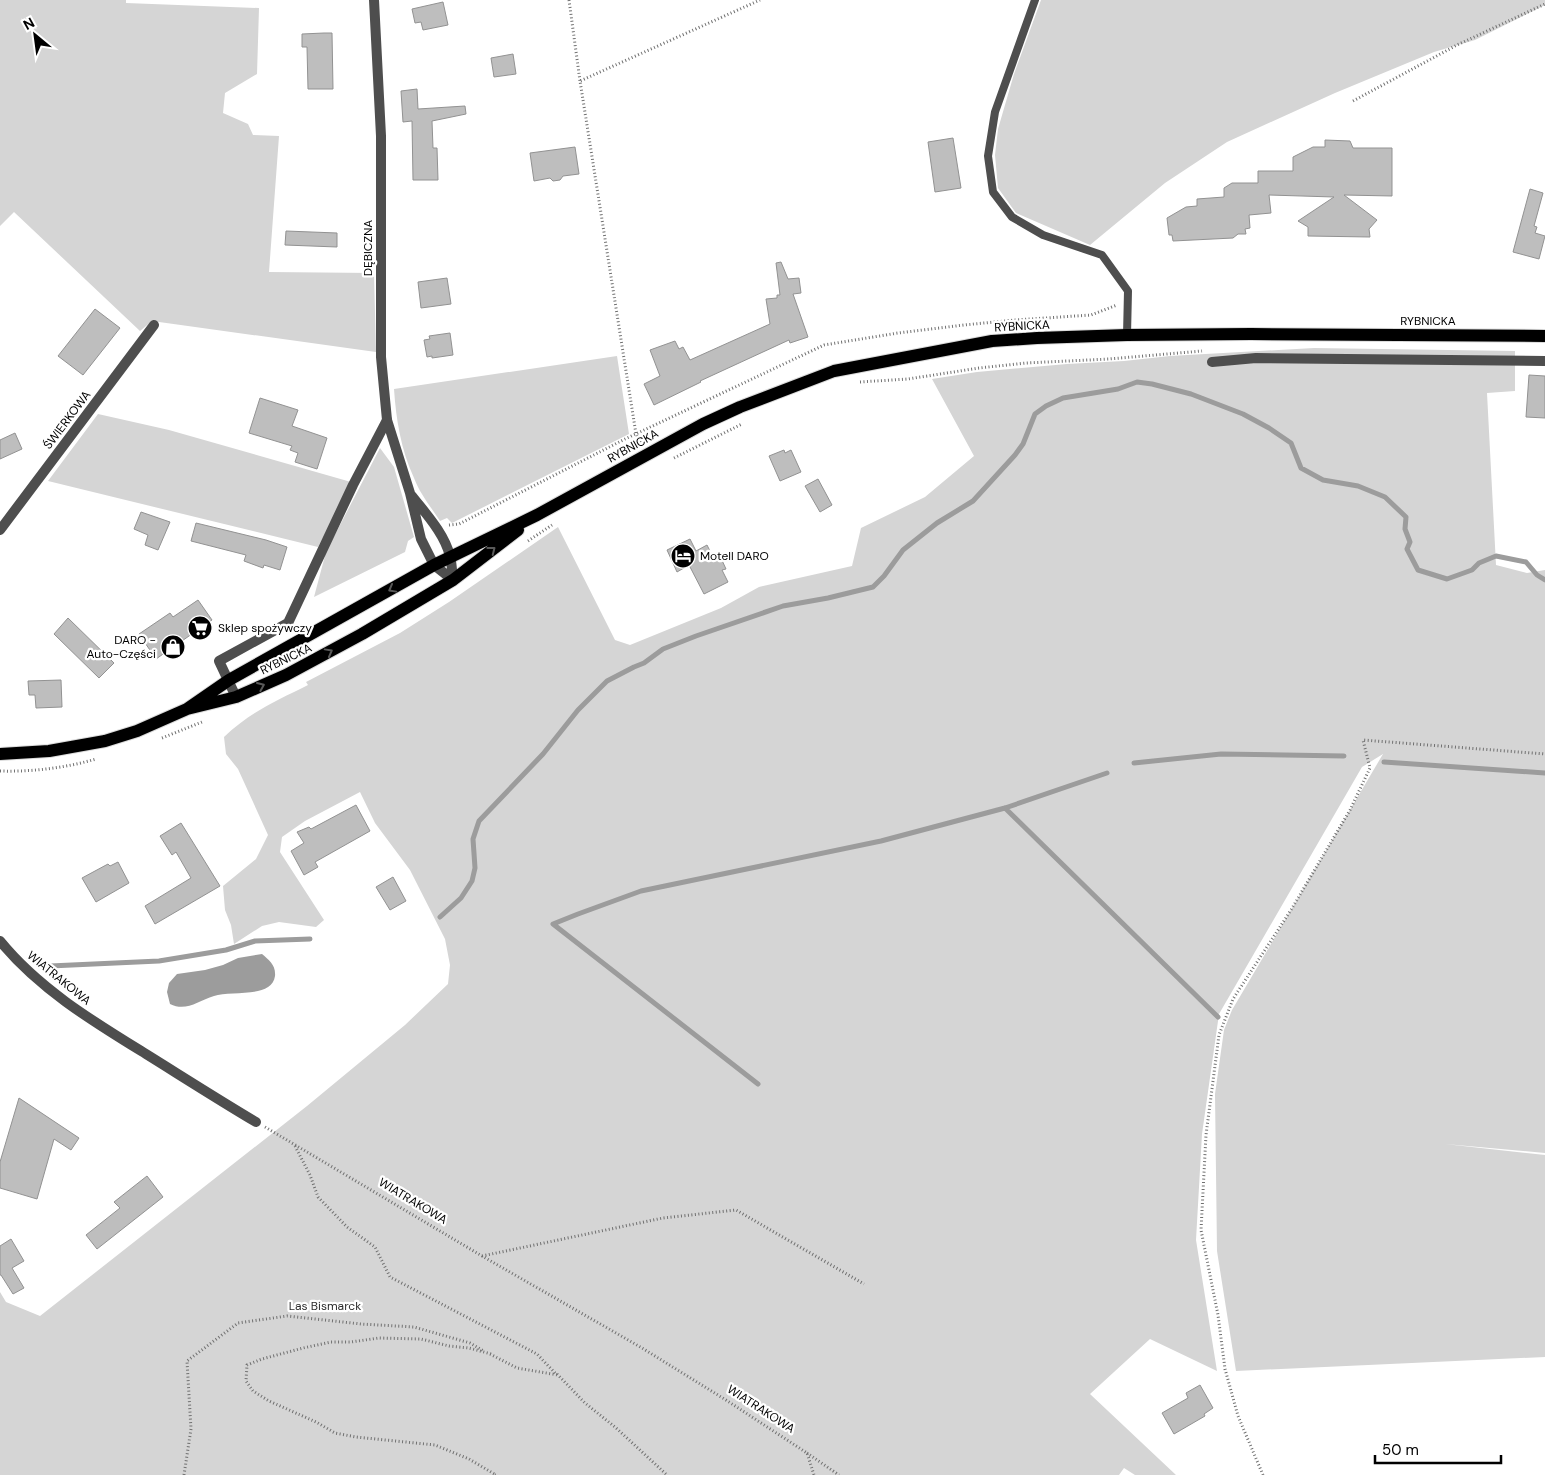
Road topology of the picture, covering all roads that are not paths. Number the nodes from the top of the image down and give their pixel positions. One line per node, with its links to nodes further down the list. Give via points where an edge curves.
1 (374, 0): 8 (street, DĘBICZNA, via 380,136 381,357)
2 (1036, 0): 4 (lane, via 995,112 988,156 992,192 1012,218 1043,235 1102,255 1128,291)
3 (154, 325): 11 (street, ŚWIERKOWA)
4 (1127, 335): 5 (main road, RYBNICKA); 10 (main road, RYBNICKA, via 992,341 834,371 740,407)
5 (1545, 336)
6 (1545, 361): 7 (street, via 1256,358)
7 (1212, 362)
8 (387, 420): 9 (street, DĘBICZNA); 15 (street, via 288,623 219,661)
9 (410, 493): 12 (street, DĘBICZNA, via 433,522); 13 (street, DĘBICZNA, via 417,529)
10 (537, 515): 12 (main road, RYBNICKA); 14 (main road, RYBNICKA, one-way to 10)
11 (0, 530)
12 (450, 557): 13 (main road, RYBNICKA); 14 (street, DĘBICZNA)
13 (434, 565): 14 (street, DĘBICZNA); 15 (main road, RYBNICKA, one-way to 15)
14 (453, 580): 16 (main road, RYBNICKA, one-way to 14, via 318,658)
15 (229, 680): 16 (street); 17 (main road, RYBNICKA)
16 (236, 697): 17 (main road, RYBNICKA)
17 (187, 709): 18 (main road, RYBNICKA, via 106,741 49,751)
18 (0, 754)
19 (0, 941): 20 (street, WIATRAKOWA, via 59,997 114,1035)
20 (256, 1122)

